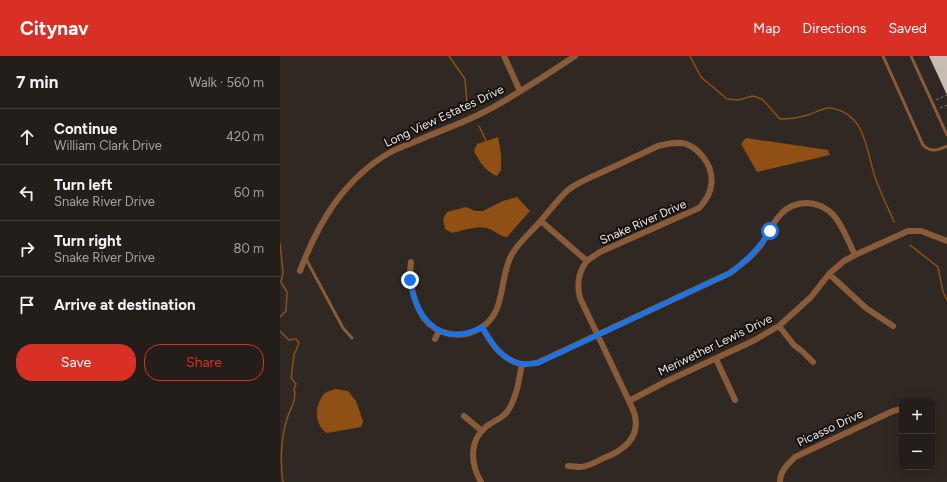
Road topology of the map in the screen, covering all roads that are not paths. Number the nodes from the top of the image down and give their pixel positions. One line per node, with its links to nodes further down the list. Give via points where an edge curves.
1 (504, 56): 5 (street)
2 (575, 56): 5 (street, Long View Estates Drive)
3 (882, 56): 7 (lane, via 924,145 929,150)
4 (911, 56): 6 (lane)
5 (520, 91): 11 (street, Long View Estates Drive, via 484,112 390,152 363,171 341,194)
6 (947, 135)
7 (947, 146)
8 (541, 221): 12 (street); 12 (street, Snake River Drive, via 574,186 652,149 672,142 686,144 699,152 708,163 712,176 707,197 699,208 600,252); 18 (street, Snake River Drive, via 510,257 495,314)
9 (947, 242): 10 (street, Meriwether Lewis Drive, via 921,231 908,231)
10 (855, 255): 15 (street, Meriwether Lewis Drive); 20 (street, via 832,213 813,203 790,206 775,221 756,250 730,273)
11 (305, 257): 14 (street, Long View Estates Drive); 21 (lane, via 343,328)
12 (587, 261): 20 (street, via 580,273 578,292)
13 (411, 262): 19 (street, via 411,284 418,307 428,323)
14 (300, 271)
15 (829, 274): 16 (street, Meriwether Lewis Drive, via 811,297); 17 (street, via 866,308)
16 (779, 326): 23 (street, Meriwether Lewis Drive); 24 (street, via 794,345)
17 (893, 326)
18 (482, 327): 19 (street, Snake River Drive, via 474,332 458,335); 25 (street, via 500,352)
19 (439, 331): 22 (street)
20 (596, 335): 25 (street, via 538,363); 27 (street)
21 (352, 338)
22 (435, 339)
23 (716, 359): 26 (street); 27 (street, Meriwether Lewis Drive)
24 (813, 362)
25 (522, 364): 30 (street, via 515,397 509,411)
26 (734, 400)
27 (629, 401): 31 (street, via 636,421 629,444 616,453 581,467)
28 (899, 410): 33 (street, Picasso Drive, via 794,457 785,467)
29 (464, 416): 30 (street)
30 (482, 431): 32 (street, via 474,443 473,454 476,474)
31 (568, 466)
32 (481, 482)
33 (780, 482)

